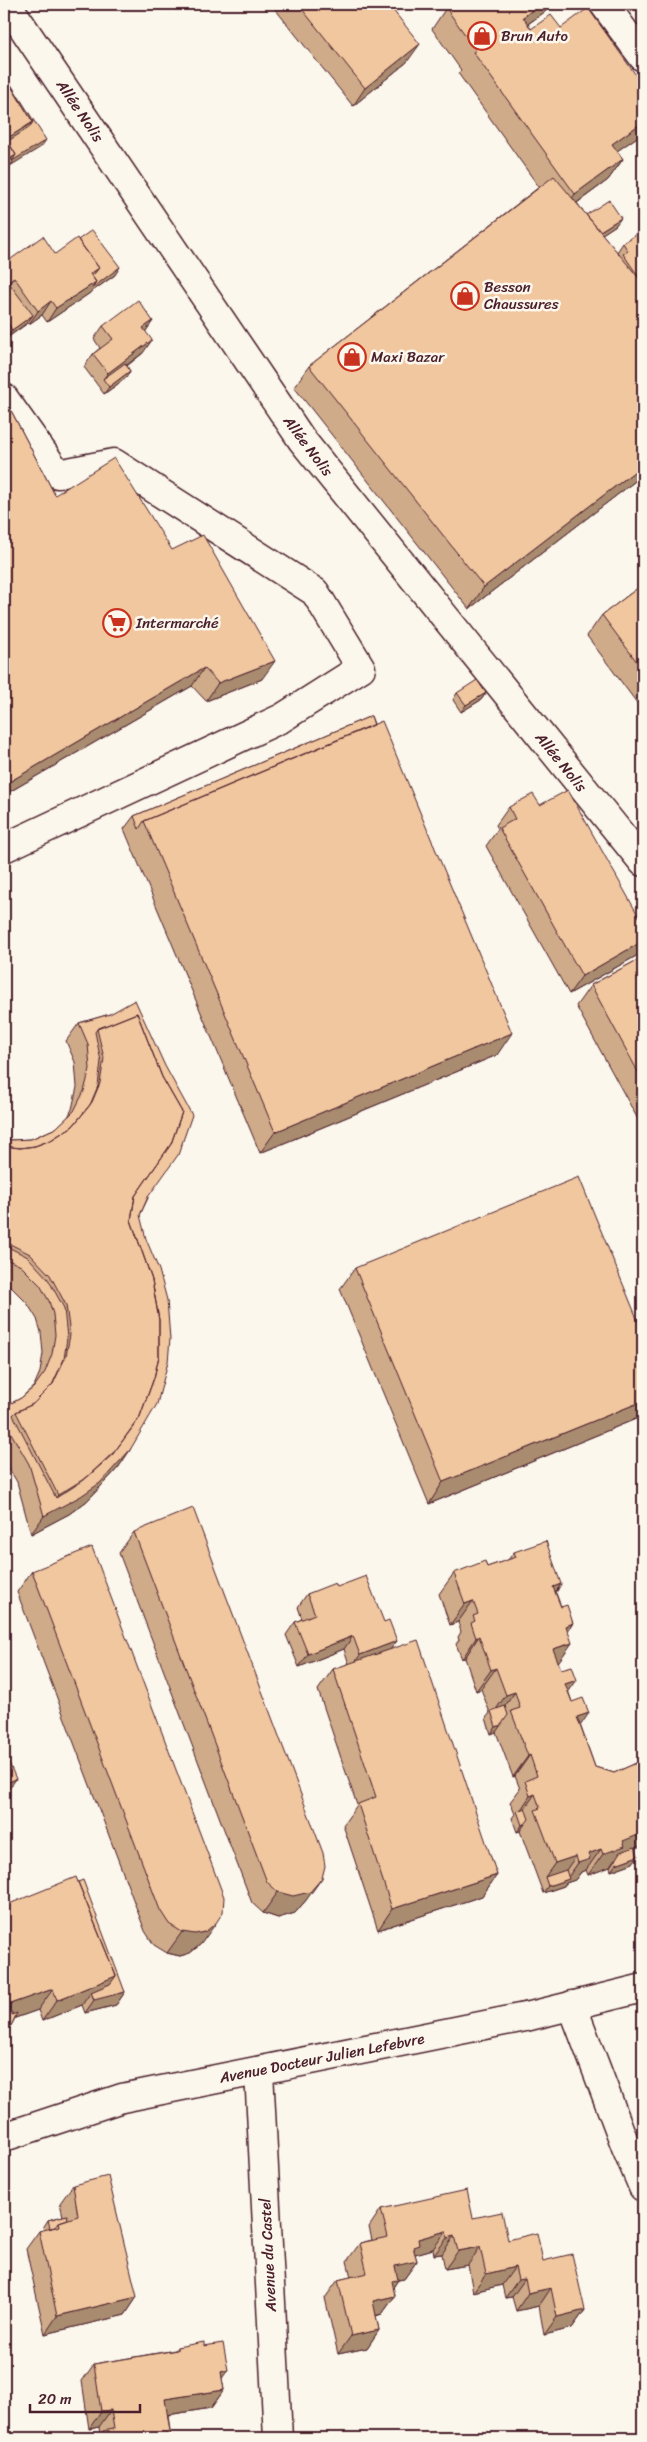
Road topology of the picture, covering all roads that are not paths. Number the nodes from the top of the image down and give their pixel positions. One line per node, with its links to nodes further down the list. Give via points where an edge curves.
1 (7, 4): 6 (street, Allée Nolis, via 302,440)
2 (604, 4): 3 (street)
3 (643, 58)
4 (4, 398): 5 (street, via 58,474 114,463 315,592 361,668 282,718)
5 (4, 848)
6 (643, 862)
7 (643, 1988): 8 (street, Avenue Docteur Julien Lefebvre)
8 (572, 2006): 9 (street, Avenue Docteur Julien Lefebvre); 11 (street)
9 (259, 2072): 10 (street, Avenue Docteur Julien Lefebvre, via 122,2098); 12 (street, Avenue du Castel)
10 (4, 2138)
11 (643, 2187)
12 (278, 2438)

